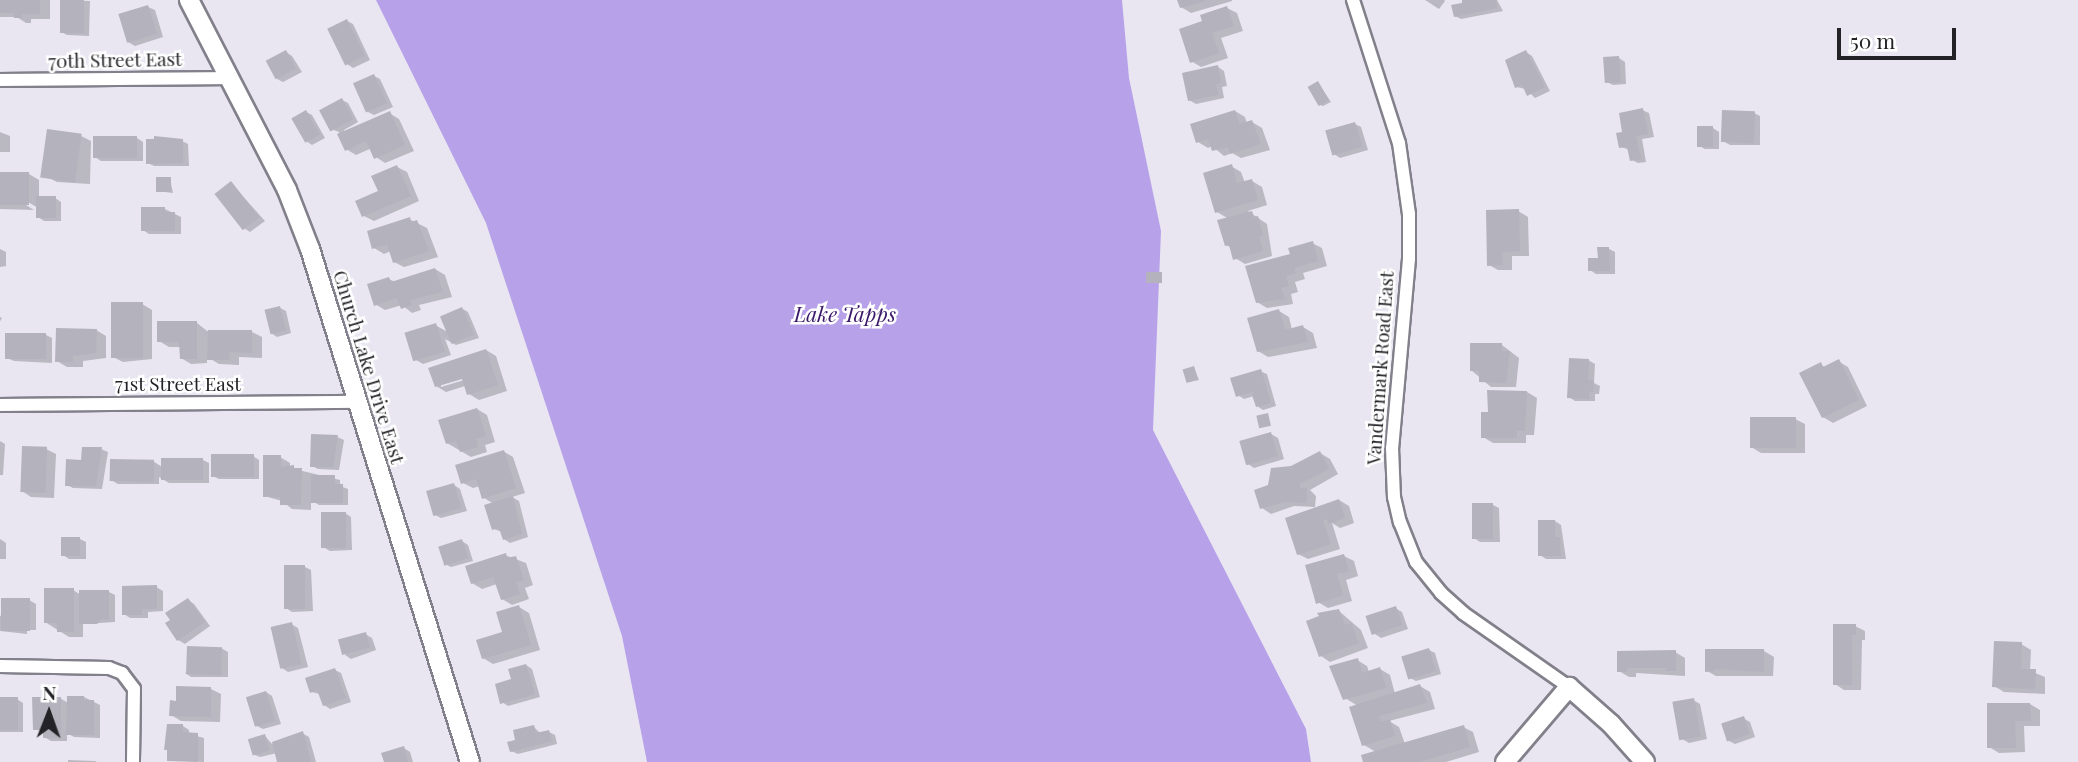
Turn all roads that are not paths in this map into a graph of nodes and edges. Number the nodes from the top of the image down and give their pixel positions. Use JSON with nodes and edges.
{"nodes":[{"id":1,"x":189,"y":0,"type":"edge"},
{"id":2,"x":1353,"y":0,"type":"edge"},
{"id":3,"x":231,"y":78,"type":"junction"},
{"id":4,"x":0,"y":80,"type":"edge"},
{"id":5,"x":357,"y":402,"type":"junction"},
{"id":6,"x":0,"y":405,"type":"edge"},
{"id":7,"x":0,"y":666,"type":"edge"},
{"id":8,"x":1569,"y":687,"type":"junction"},
{"id":9,"x":133,"y":762,"type":"edge"},
{"id":10,"x":470,"y":762,"type":"edge"},
{"id":11,"x":1505,"y":762,"type":"edge"},
{"id":12,"x":1646,"y":762,"type":"edge"}],
"edges":[{"from":1,"to":3,"type":"street","name":"Church Lake Drive East"},
{"from":2,"to":8,"type":"street","name":"Vandermark Road East"},
{"from":3,"to":4,"type":"street","name":"70th Street East"},
{"from":3,"to":5,"type":"street","name":"Church Lake Drive East"},
{"from":5,"to":6,"type":"street","name":"71st Street East"},
{"from":5,"to":10,"type":"street","name":"Church Lake Drive East"},
{"from":7,"to":9,"type":"street"},
{"from":8,"to":11,"type":"street"},
{"from":8,"to":12,"type":"street","name":"Vandermark Road East"}]}
